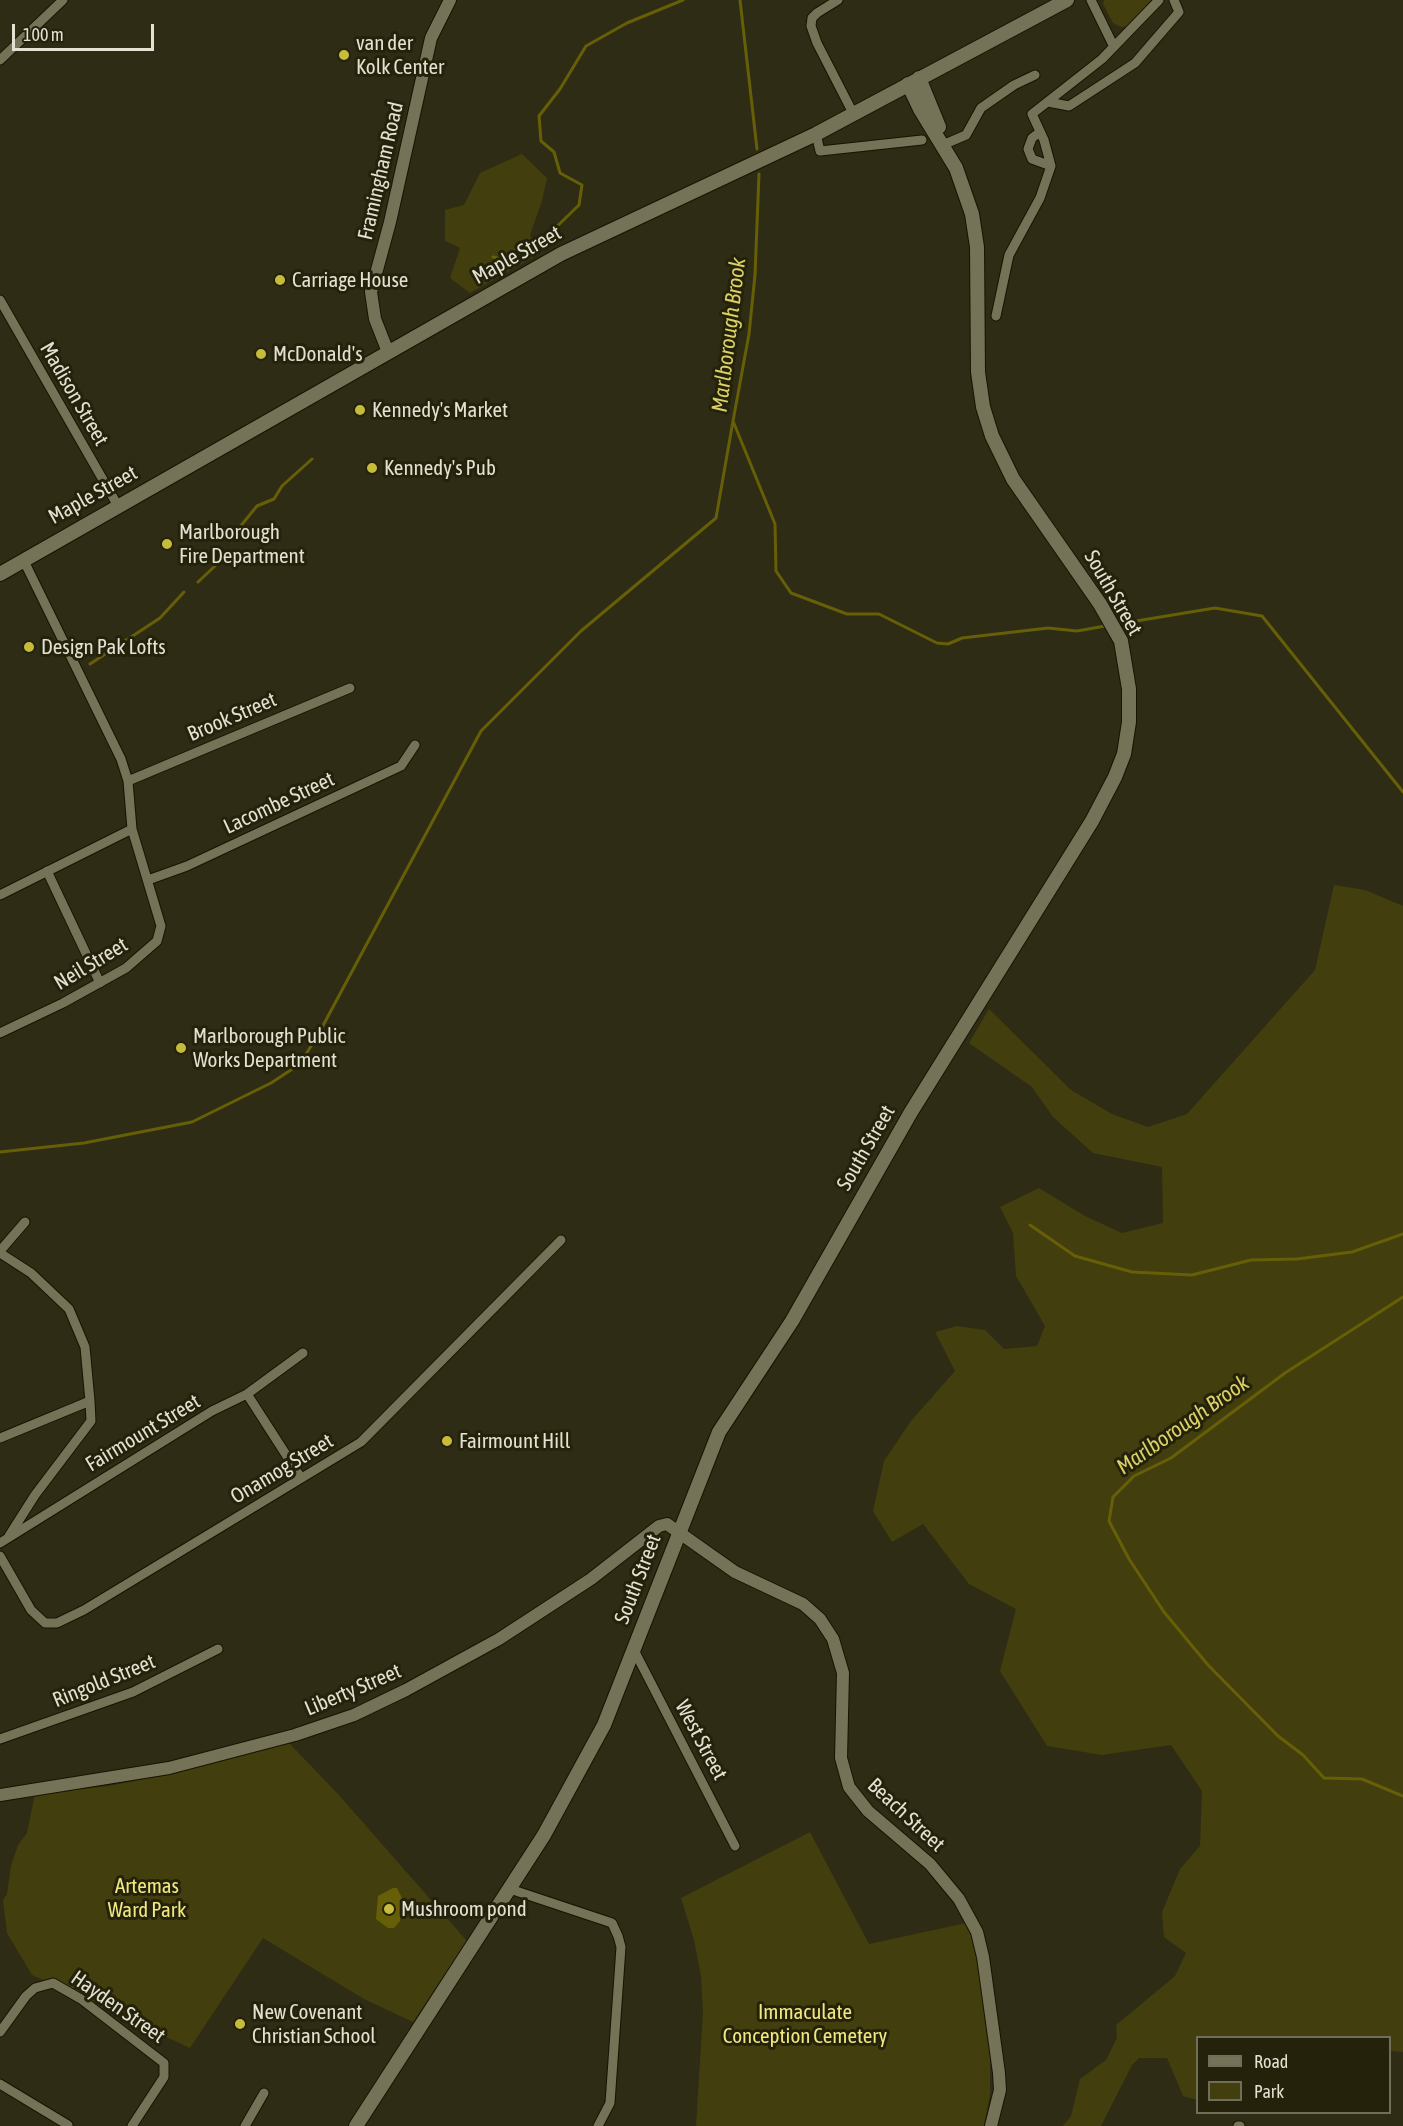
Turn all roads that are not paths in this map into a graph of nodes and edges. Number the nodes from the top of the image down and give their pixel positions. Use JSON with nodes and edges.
{"nodes":[{"id":1,"x":63,"y":0,"type":"edge"},
{"id":2,"x":450,"y":0,"type":"edge"},
{"id":3,"x":838,"y":0,"type":"edge"},
{"id":4,"x":1067,"y":0,"type":"edge"},
{"id":5,"x":1091,"y":0,"type":"edge"},
{"id":6,"x":1159,"y":0,"type":"edge"},
{"id":7,"x":1174,"y":0,"type":"edge"},
{"id":8,"x":1114,"y":47,"type":"junction"},
{"id":9,"x":0,"y":60,"type":"edge"},
{"id":10,"x":945,"y":64,"type":"junction"},
{"id":11,"x":1035,"y":75,"type":"dead end"},
{"id":12,"x":914,"y":81,"type":"junction"},
{"id":13,"x":886,"y":99,"type":"junction"},
{"id":14,"x":1048,"y":102,"type":"junction"},
{"id":15,"x":924,"y":104,"type":"junction"},
{"id":16,"x":854,"y":115,"type":"junction"},
{"id":17,"x":1040,"y":132,"type":"junction"},
{"id":18,"x":816,"y":134,"type":"junction"},
{"id":19,"x":922,"y":140,"type":"dead end"},
{"id":20,"x":945,"y":144,"type":"junction"},
{"id":21,"x":952,"y":163,"type":"junction"},
{"id":22,"x":1051,"y":166,"type":"junction"},
{"id":23,"x":0,"y":300,"type":"edge"},
{"id":24,"x":996,"y":316,"type":"dead end"},
{"id":25,"x":388,"y":352,"type":"junction"},
{"id":26,"x":118,"y":506,"type":"junction"},
{"id":27,"x":23,"y":559,"type":"junction"},
{"id":28,"x":0,"y":574,"type":"edge"},
{"id":29,"x":350,"y":688,"type":"dead end"},
{"id":30,"x":415,"y":745,"type":"dead end"},
{"id":31,"x":128,"y":781,"type":"junction"},
{"id":32,"x":132,"y":829,"type":"junction"},
{"id":33,"x":47,"y":871,"type":"junction"},
{"id":34,"x":148,"y":880,"type":"junction"},
{"id":35,"x":0,"y":895,"type":"edge"},
{"id":36,"x":100,"y":983,"type":"junction"},
{"id":37,"x":0,"y":1033,"type":"edge"},
{"id":38,"x":25,"y":1222,"type":"dead end"},
{"id":39,"x":561,"y":1240,"type":"dead end"},
{"id":40,"x":0,"y":1252,"type":"edge"},
{"id":41,"x":303,"y":1353,"type":"dead end"},
{"id":42,"x":247,"y":1394,"type":"junction"},
{"id":43,"x":90,"y":1401,"type":"junction"},
{"id":44,"x":0,"y":1438,"type":"edge"},
{"id":45,"x":302,"y":1478,"type":"junction"},
{"id":46,"x":678,"y":1533,"type":"junction"},
{"id":47,"x":4,"y":1540,"type":"edge"},
{"id":48,"x":0,"y":1556,"type":"edge"},
{"id":49,"x":218,"y":1649,"type":"dead end"},
{"id":50,"x":634,"y":1650,"type":"junction"},
{"id":51,"x":0,"y":1739,"type":"edge"},
{"id":52,"x":0,"y":1794,"type":"edge"},
{"id":53,"x":735,"y":1846,"type":"dead end"},
{"id":54,"x":510,"y":1889,"type":"junction"},
{"id":55,"x":0,"y":2032,"type":"edge"},
{"id":56,"x":0,"y":2084,"type":"edge"},
{"id":57,"x":264,"y":2093,"type":"dead end"},
{"id":58,"x":68,"y":2125,"type":"edge"},
{"id":59,"x":600,"y":2125,"type":"edge"},
{"id":60,"x":132,"y":2126,"type":"edge"},
{"id":61,"x":245,"y":2126,"type":"edge"},
{"id":62,"x":356,"y":2126,"type":"edge"},
{"id":63,"x":991,"y":2126,"type":"edge"}],
"edges":[{"from":1,"to":9,"type":"street"},
{"from":2,"to":25,"type":"street","name":"Framingham Road"},
{"from":3,"to":16,"type":"street"},
{"from":4,"to":10,"type":"main road","name":"Maple Street"},
{"from":5,"to":8,"type":"street"},
{"from":6,"to":8,"type":"street"},
{"from":7,"to":14,"type":"street"},
{"from":8,"to":14,"type":"street"},
{"from":10,"to":12,"type":"main road","name":"Maple Street"},
{"from":10,"to":15,"type":"main road"},
{"from":11,"to":20,"type":"street"},
{"from":12,"to":13,"type":"main road","name":"Maple Street"},
{"from":12,"to":15,"type":"main road","name":"South Street"},
{"from":13,"to":15,"type":"main road"},
{"from":13,"to":16,"type":"main road","name":"Maple Street"},
{"from":14,"to":17,"type":"street"},
{"from":15,"to":20,"type":"main road","name":"South Street"},
{"from":15,"to":21,"type":"main road","name":"South Street"},
{"from":16,"to":18,"type":"main road","name":"Maple Street"},
{"from":17,"to":22,"type":"street"},
{"from":17,"to":22,"type":"street"},
{"from":18,"to":19,"type":"street"},
{"from":18,"to":25,"type":"main road","name":"Maple Street"},
{"from":20,"to":21,"type":"main road","name":"South Street"},
{"from":21,"to":46,"type":"main road","name":"South Street"},
{"from":22,"to":24,"type":"street"},
{"from":23,"to":26,"type":"street","name":"Madison Street"},
{"from":25,"to":26,"type":"main road","name":"Maple Street"},
{"from":26,"to":27,"type":"main road","name":"Maple Street"},
{"from":27,"to":28,"type":"main road","name":"Maple Street"},
{"from":27,"to":31,"type":"street","name":"Neil Street"},
{"from":29,"to":31,"type":"street","name":"Brook Street"},
{"from":30,"to":34,"type":"street","name":"Lacombe Street"},
{"from":31,"to":32,"type":"street","name":"Neil Street"},
{"from":32,"to":33,"type":"street"},
{"from":32,"to":34,"type":"street","name":"Neil Street"},
{"from":33,"to":35,"type":"street"},
{"from":33,"to":36,"type":"street"},
{"from":34,"to":36,"type":"street","name":"Neil Street"},
{"from":36,"to":37,"type":"street","name":"Neil Street"},
{"from":38,"to":40,"type":"street"},
{"from":39,"to":45,"type":"street","name":"Onamog Street"},
{"from":40,"to":43,"type":"street"},
{"from":41,"to":42,"type":"street","name":"Fairmount Street"},
{"from":42,"to":45,"type":"street"},
{"from":42,"to":47,"type":"street","name":"Fairmount Street"},
{"from":43,"to":44,"type":"street"},
{"from":43,"to":47,"type":"street"},
{"from":45,"to":48,"type":"street","name":"Onamog Street"},
{"from":46,"to":50,"type":"main road","name":"South Street"},
{"from":46,"to":52,"type":"street","name":"Liberty Street"},
{"from":46,"to":63,"type":"street","name":"Beach Street"},
{"from":49,"to":51,"type":"street","name":"Ringold Street"},
{"from":50,"to":53,"type":"street","name":"West Street"},
{"from":50,"to":54,"type":"main road","name":"South Street"},
{"from":54,"to":59,"type":"street"},
{"from":54,"to":62,"type":"main road","name":"South Street"},
{"from":55,"to":60,"type":"street","name":"Hayden Street"},
{"from":56,"to":58,"type":"street"},
{"from":57,"to":61,"type":"street"}]}
